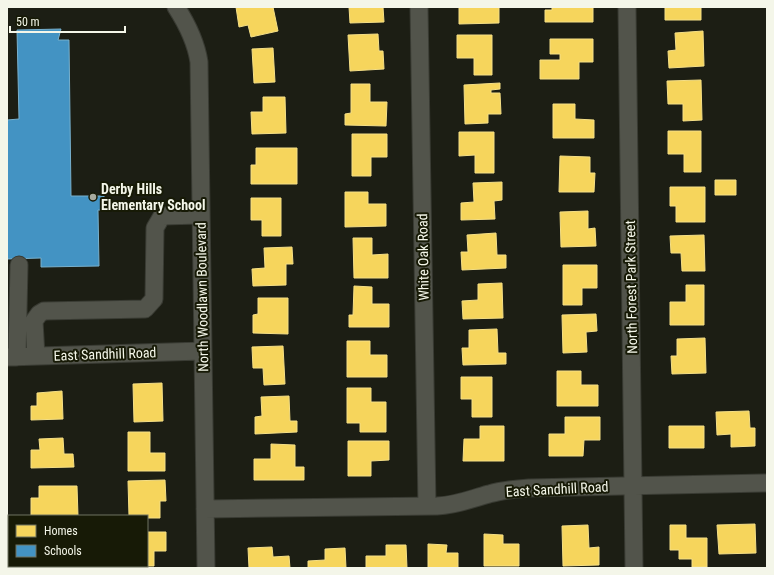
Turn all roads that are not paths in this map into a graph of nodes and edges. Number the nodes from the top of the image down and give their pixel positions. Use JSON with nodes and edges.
{"nodes":[{"id":1,"x":176,"y":7,"type":"edge"},
{"id":2,"x":419,"y":7,"type":"edge"},
{"id":3,"x":627,"y":7,"type":"edge"},
{"id":4,"x":200,"y":214,"type":"junction"},
{"id":5,"x":19,"y":265,"type":"dead end"},
{"id":6,"x":202,"y":351,"type":"junction"},
{"id":7,"x":36,"y":356,"type":"junction"},
{"id":8,"x":12,"y":357,"type":"edge"},
{"id":9,"x":767,"y":483,"type":"edge"},
{"id":10,"x":633,"y":486,"type":"junction"},
{"id":11,"x":427,"y":506,"type":"junction"},
{"id":12,"x":205,"y":509,"type":"junction"},
{"id":13,"x":206,"y":568,"type":"edge"},
{"id":14,"x":634,"y":568,"type":"edge"}],
"edges":[{"from":1,"to":4,"type":"street","name":"North Woodlawn Boulevard"},
{"from":2,"to":11,"type":"street","name":"White Oak Road"},
{"from":3,"to":10,"type":"street","name":"North Forest Park Street"},
{"from":4,"to":6,"type":"street","name":"North Woodlawn Boulevard"},
{"from":4,"to":7,"type":"street"},
{"from":5,"to":8,"type":"street"},
{"from":6,"to":7,"type":"street","name":"East Sandhill Road"},
{"from":6,"to":12,"type":"street","name":"North Woodlawn Boulevard"},
{"from":7,"to":8,"type":"street","name":"East Sandhill Road"},
{"from":9,"to":10,"type":"street","name":"East Sandhill Road"},
{"from":10,"to":11,"type":"street","name":"East Sandhill Road"},
{"from":10,"to":14,"type":"street","name":"North Forest Park Street"},
{"from":11,"to":12,"type":"street","name":"East Sandhill Road"},
{"from":12,"to":13,"type":"street","name":"North Woodlawn Boulevard"}]}
